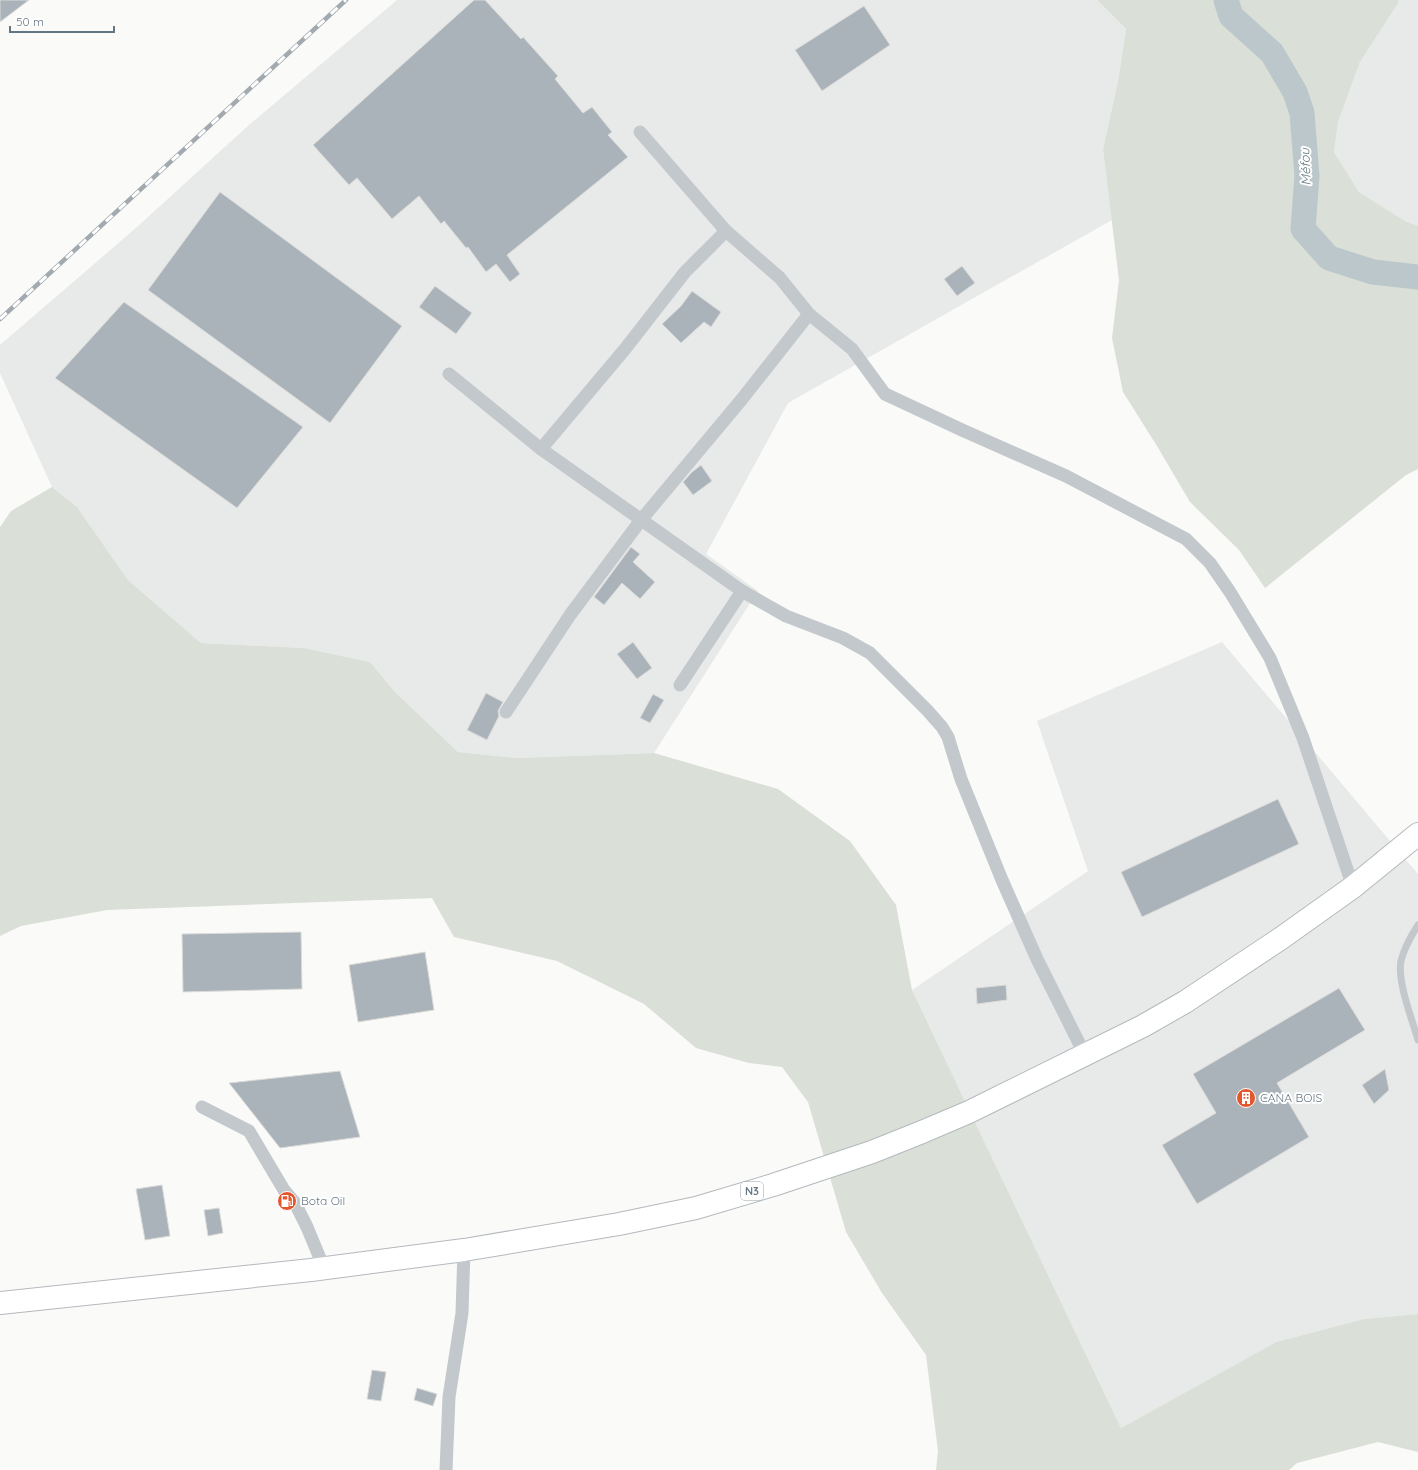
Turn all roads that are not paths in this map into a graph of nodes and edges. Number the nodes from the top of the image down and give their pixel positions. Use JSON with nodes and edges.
{"nodes":[{"id":1,"x":640,"y":132,"type":"dead end"},
{"id":2,"x":726,"y":231,"type":"junction"},
{"id":3,"x":809,"y":314,"type":"junction"},
{"id":4,"x":450,"y":374,"type":"dead end"},
{"id":5,"x":541,"y":449,"type":"junction"},
{"id":6,"x":641,"y":520,"type":"junction"},
{"id":7,"x":742,"y":591,"type":"junction"},
{"id":8,"x":680,"y":685,"type":"dead end"},
{"id":9,"x":506,"y":712,"type":"dead end"},
{"id":10,"x":1418,"y":834,"type":"edge"},
{"id":11,"x":1353,"y":886,"type":"junction"},
{"id":12,"x":1418,"y":925,"type":"edge"},
{"id":13,"x":1418,"y":1040,"type":"edge"},
{"id":14,"x":1085,"y":1055,"type":"junction"},
{"id":15,"x":202,"y":1108,"type":"dead end"},
{"id":16,"x":464,"y":1250,"type":"junction"},
{"id":17,"x":324,"y":1268,"type":"junction"},
{"id":18,"x":0,"y":1303,"type":"edge"},
{"id":19,"x":446,"y":1470,"type":"edge"}],
"edges":[{"from":1,"to":2,"type":"street"},
{"from":2,"to":3,"type":"street"},
{"from":2,"to":5,"type":"street"},
{"from":3,"to":6,"type":"street"},
{"from":3,"to":11,"type":"street"},
{"from":4,"to":5,"type":"street"},
{"from":5,"to":6,"type":"street"},
{"from":6,"to":7,"type":"street"},
{"from":6,"to":9,"type":"street"},
{"from":7,"to":8,"type":"street"},
{"from":7,"to":14,"type":"street"},
{"from":10,"to":11,"type":"highway","number":"N3"},
{"from":11,"to":14,"type":"highway","number":"N3"},
{"from":12,"to":13,"type":"lane"},
{"from":14,"to":16,"type":"highway","number":"N3"},
{"from":15,"to":17,"type":"street"},
{"from":16,"to":17,"type":"highway","number":"N3"},
{"from":16,"to":19,"type":"street"},
{"from":17,"to":18,"type":"highway","number":"N3"}]}
